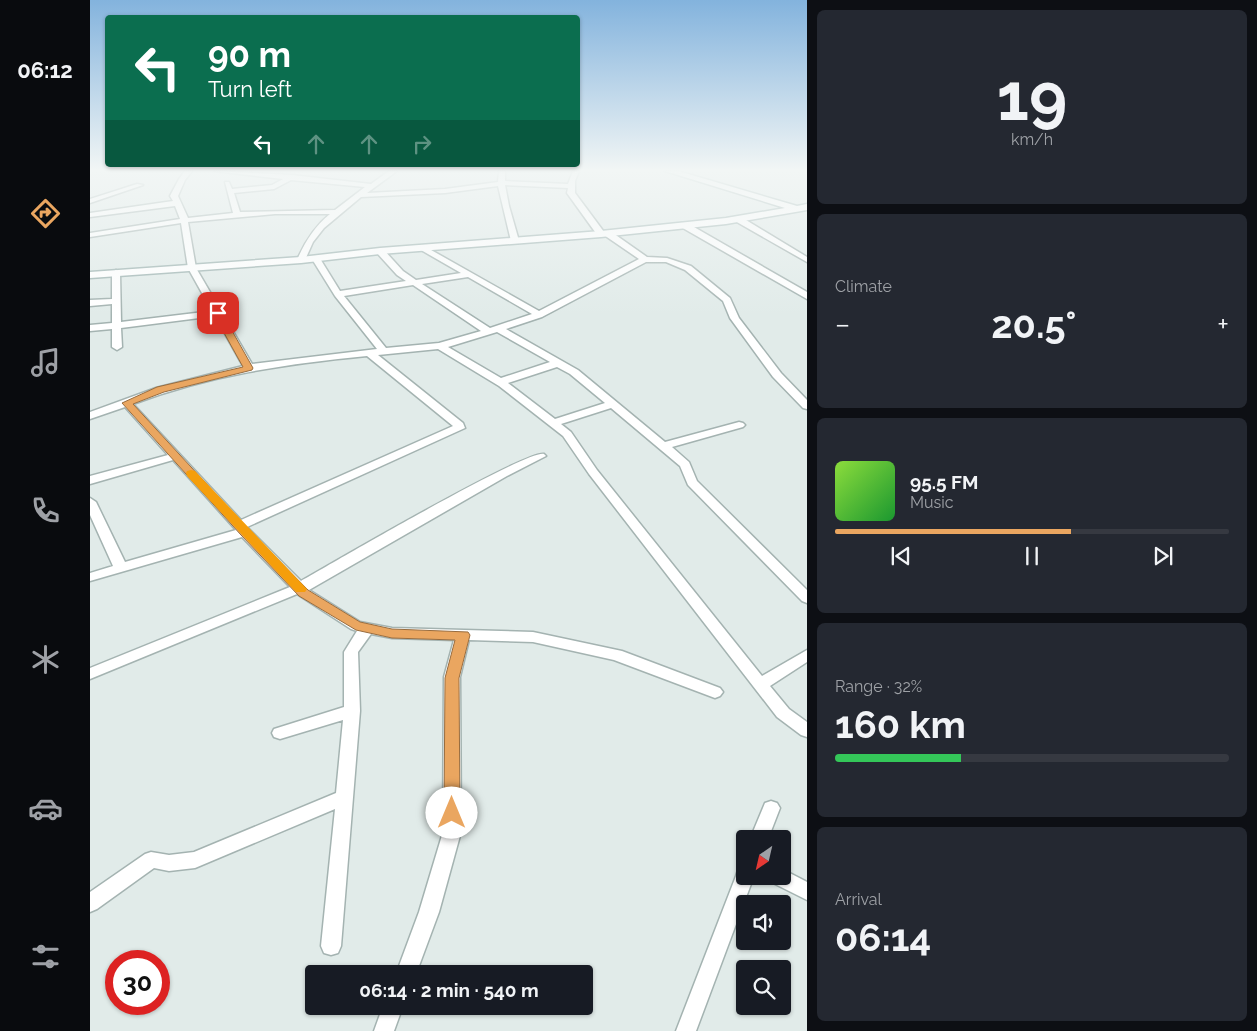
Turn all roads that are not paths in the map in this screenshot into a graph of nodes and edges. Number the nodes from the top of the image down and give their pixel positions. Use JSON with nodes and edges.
{"nodes":[{"id":1,"x":192,"y":219,"type":"edge"},
{"id":2,"x":329,"y":219,"type":"edge"},
{"id":3,"x":510,"y":219,"type":"edge"},
{"id":4,"x":592,"y":219,"type":"edge"},
{"id":5,"x":737,"y":219,"type":"edge"},
{"id":6,"x":738,"y":219,"type":"edge"},
{"id":7,"x":184,"y":220,"type":"junction"},
{"id":8,"x":684,"y":225,"type":"junction"},
{"id":9,"x":604,"y":234,"type":"junction"},
{"id":10,"x":90,"y":235,"type":"edge"},
{"id":11,"x":516,"y":241,"type":"junction"},
{"id":12,"x":424,"y":248,"type":"junction"},
{"id":13,"x":380,"y":251,"type":"junction"},
{"id":14,"x":316,"y":259,"type":"junction"},
{"id":15,"x":645,"y":259,"type":"junction"},
{"id":16,"x":301,"y":260,"type":"junction"},
{"id":17,"x":807,"y":260,"type":"edge"},
{"id":18,"x":192,"y":268,"type":"junction"},
{"id":19,"x":116,"y":273,"type":"junction"},
{"id":20,"x":469,"y":274,"type":"junction"},
{"id":21,"x":90,"y":275,"type":"edge"},
{"id":22,"x":416,"y":283,"type":"junction"},
{"id":23,"x":338,"y":294,"type":"junction"},
{"id":24,"x":807,"y":296,"type":"edge"},
{"id":25,"x":116,"y":301,"type":"junction"},
{"id":26,"x":90,"y":303,"type":"edge"},
{"id":27,"x":218,"y":313,"type":"junction"},
{"id":28,"x":539,"y":315,"type":"junction"},
{"id":29,"x":117,"y":325,"type":"junction"},
{"id":30,"x":90,"y":328,"type":"edge"},
{"id":31,"x":493,"y":331,"type":"junction"},
{"id":32,"x":440,"y":346,"type":"junction"},
{"id":33,"x":117,"y":347,"type":"dead end"},
{"id":34,"x":383,"y":351,"type":"junction"},
{"id":35,"x":370,"y":353,"type":"junction"},
{"id":36,"x":558,"y":363,"type":"junction"},
{"id":37,"x":249,"y":368,"type":"junction"},
{"id":38,"x":500,"y":382,"type":"junction"},
{"id":39,"x":127,"y":403,"type":"junction"},
{"id":40,"x":612,"y":404,"type":"junction"},
{"id":41,"x":807,"y":406,"type":"edge"},
{"id":42,"x":92,"y":414,"type":"edge"},
{"id":43,"x":553,"y":423,"type":"junction"},
{"id":44,"x":739,"y":425,"type":"dead end"},
{"id":45,"x":663,"y":446,"type":"junction"},
{"id":46,"x":176,"y":456,"type":"junction"},
{"id":47,"x":540,"y":456,"type":"dead end"},
{"id":48,"x":90,"y":480,"type":"edge"},
{"id":49,"x":90,"y":502,"type":"edge"},
{"id":50,"x":242,"y":529,"type":"junction"},
{"id":51,"x":120,"y":568,"type":"junction"},
{"id":52,"x":90,"y":577,"type":"edge"},
{"id":53,"x":299,"y":588,"type":"junction"},
{"id":54,"x":807,"y":598,"type":"edge"},
{"id":55,"x":366,"y":628,"type":"junction"},
{"id":56,"x":463,"y":635,"type":"junction"},
{"id":57,"x":807,"y":655,"type":"edge"},
{"id":58,"x":90,"y":674,"type":"edge"},
{"id":59,"x":760,"y":685,"type":"junction"},
{"id":60,"x":715,"y":692,"type":"dead end"},
{"id":61,"x":352,"y":711,"type":"junction"},
{"id":62,"x":807,"y":731,"type":"edge"},
{"id":63,"x":280,"y":733,"type":"dead end"},
{"id":64,"x":344,"y":796,"type":"junction"},
{"id":65,"x":771,"y":808,"type":"dead end"},
{"id":66,"x":762,"y":830,"type":"edge"},
{"id":67,"x":791,"y":883,"type":"edge"},
{"id":68,"x":742,"y":885,"type":"edge"},
{"id":69,"x":807,"y":892,"type":"edge"},
{"id":70,"x":90,"y":903,"type":"edge"},
{"id":71,"x":330,"y":946,"type":"dead end"},
{"id":72,"x":409,"y":965,"type":"edge"},
{"id":73,"x":390,"y":1015,"type":"edge"},
{"id":74,"x":384,"y":1031,"type":"edge"},
{"id":75,"x":686,"y":1031,"type":"edge"}],
"edges":[{"from":1,"to":7,"type":"street"},
{"from":2,"to":16,"type":"street"},
{"from":3,"to":11,"type":"street"},
{"from":4,"to":9,"type":"street"},
{"from":5,"to":8,"type":"street"},
{"from":6,"to":17,"type":"street"},
{"from":7,"to":10,"type":"street"},
{"from":7,"to":18,"type":"street"},
{"from":8,"to":9,"type":"street"},
{"from":8,"to":24,"type":"street"},
{"from":9,"to":11,"type":"street"},
{"from":9,"to":15,"type":"street"},
{"from":11,"to":12,"type":"street"},
{"from":12,"to":13,"type":"street"},
{"from":12,"to":20,"type":"street"},
{"from":13,"to":14,"type":"street"},
{"from":13,"to":22,"type":"street"},
{"from":14,"to":16,"type":"street"},
{"from":14,"to":23,"type":"street"},
{"from":15,"to":28,"type":"street"},
{"from":15,"to":41,"type":"street"},
{"from":16,"to":18,"type":"street"},
{"from":18,"to":19,"type":"street"},
{"from":18,"to":27,"type":"street"},
{"from":19,"to":21,"type":"street"},
{"from":19,"to":25,"type":"street"},
{"from":20,"to":22,"type":"street"},
{"from":20,"to":28,"type":"street"},
{"from":22,"to":23,"type":"street"},
{"from":22,"to":31,"type":"street"},
{"from":23,"to":34,"type":"street"},
{"from":25,"to":26,"type":"street"},
{"from":25,"to":29,"type":"street"},
{"from":27,"to":29,"type":"street"},
{"from":27,"to":37,"type":"street"},
{"from":28,"to":31,"type":"street"},
{"from":29,"to":30,"type":"street"},
{"from":29,"to":33,"type":"street"},
{"from":31,"to":32,"type":"street"},
{"from":31,"to":36,"type":"street"},
{"from":32,"to":34,"type":"street"},
{"from":32,"to":38,"type":"street"},
{"from":34,"to":35,"type":"street"},
{"from":35,"to":37,"type":"street"},
{"from":35,"to":50,"type":"street"},
{"from":36,"to":38,"type":"street"},
{"from":36,"to":40,"type":"street"},
{"from":37,"to":39,"type":"street"},
{"from":38,"to":43,"type":"street"},
{"from":39,"to":42,"type":"street"},
{"from":39,"to":46,"type":"street"},
{"from":40,"to":43,"type":"street"},
{"from":40,"to":45,"type":"street"},
{"from":43,"to":59,"type":"street"},
{"from":44,"to":45,"type":"street"},
{"from":45,"to":54,"type":"street"},
{"from":46,"to":48,"type":"street"},
{"from":46,"to":50,"type":"street"},
{"from":47,"to":53,"type":"street"},
{"from":49,"to":51,"type":"street"},
{"from":50,"to":51,"type":"street"},
{"from":50,"to":53,"type":"street"},
{"from":51,"to":52,"type":"street"},
{"from":53,"to":55,"type":"street"},
{"from":53,"to":58,"type":"street"},
{"from":55,"to":56,"type":"street"},
{"from":55,"to":61,"type":"street"},
{"from":56,"to":60,"type":"street"},
{"from":56,"to":72,"type":"street"},
{"from":57,"to":59,"type":"street"},
{"from":59,"to":62,"type":"street"},
{"from":61,"to":63,"type":"street"},
{"from":61,"to":64,"type":"street"},
{"from":64,"to":70,"type":"street"},
{"from":64,"to":71,"type":"street"},
{"from":65,"to":66,"type":"street"},
{"from":67,"to":69,"type":"street"},
{"from":68,"to":75,"type":"street"},
{"from":73,"to":74,"type":"street"}]}
